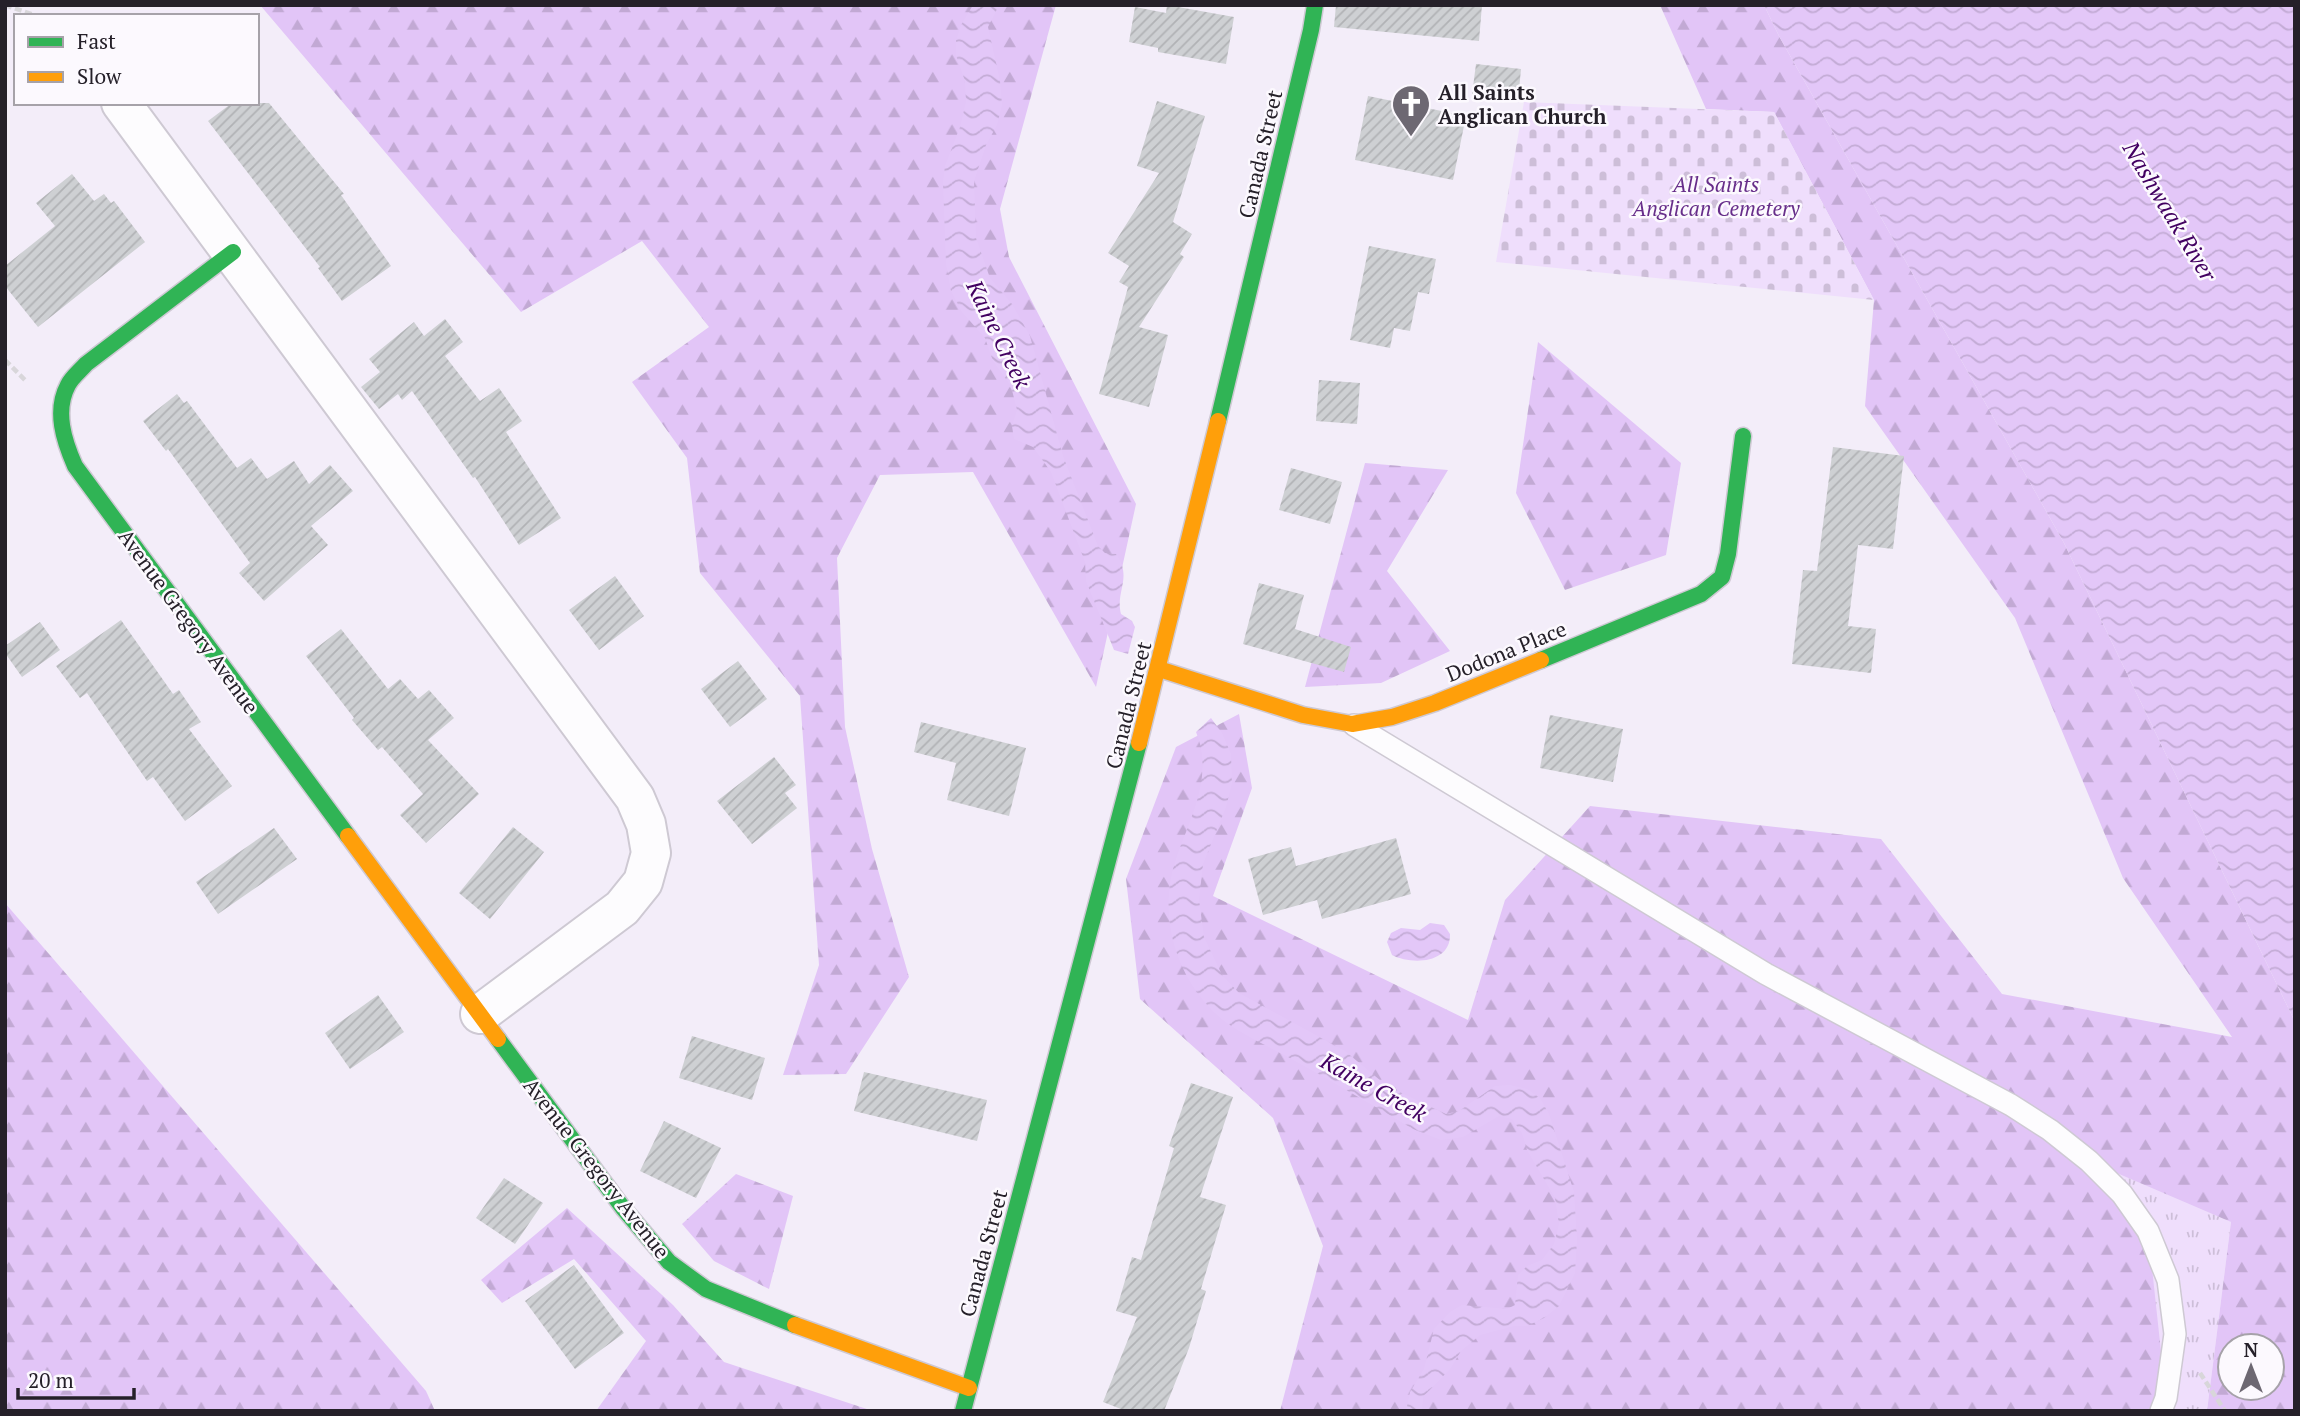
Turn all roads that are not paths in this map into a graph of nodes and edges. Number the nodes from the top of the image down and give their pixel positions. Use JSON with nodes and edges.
{"nodes":[{"id":1,"x":1315,"y":5,"type":"edge"},
{"id":2,"x":123,"y":105,"type":"edge"},
{"id":3,"x":233,"y":252,"type":"junction"},
{"id":4,"x":1743,"y":436,"type":"dead end"},
{"id":5,"x":1159,"y":669,"type":"junction"},
{"id":6,"x":1352,"y":724,"type":"junction"},
{"id":7,"x":480,"y":1014,"type":"junction"},
{"id":8,"x":970,"y":1388,"type":"junction"},
{"id":9,"x":963,"y":1411,"type":"edge"},
{"id":10,"x":2161,"y":1411,"type":"edge"}],
"edges":[{"from":1,"to":5,"type":"street","name":"Canada Street"},
{"from":2,"to":3,"type":"street"},
{"from":3,"to":7,"type":"street"},
{"from":3,"to":7,"type":"street","name":"Avenue Gregory Avenue"},
{"from":4,"to":6,"type":"street","name":"Dodona Place"},
{"from":5,"to":6,"type":"street","name":"Dodona Place"},
{"from":5,"to":8,"type":"street","name":"Canada Street"},
{"from":6,"to":10,"type":"lane"},
{"from":7,"to":8,"type":"street","name":"Avenue Gregory Avenue"},
{"from":8,"to":9,"type":"street","name":"Canada Street"}]}
